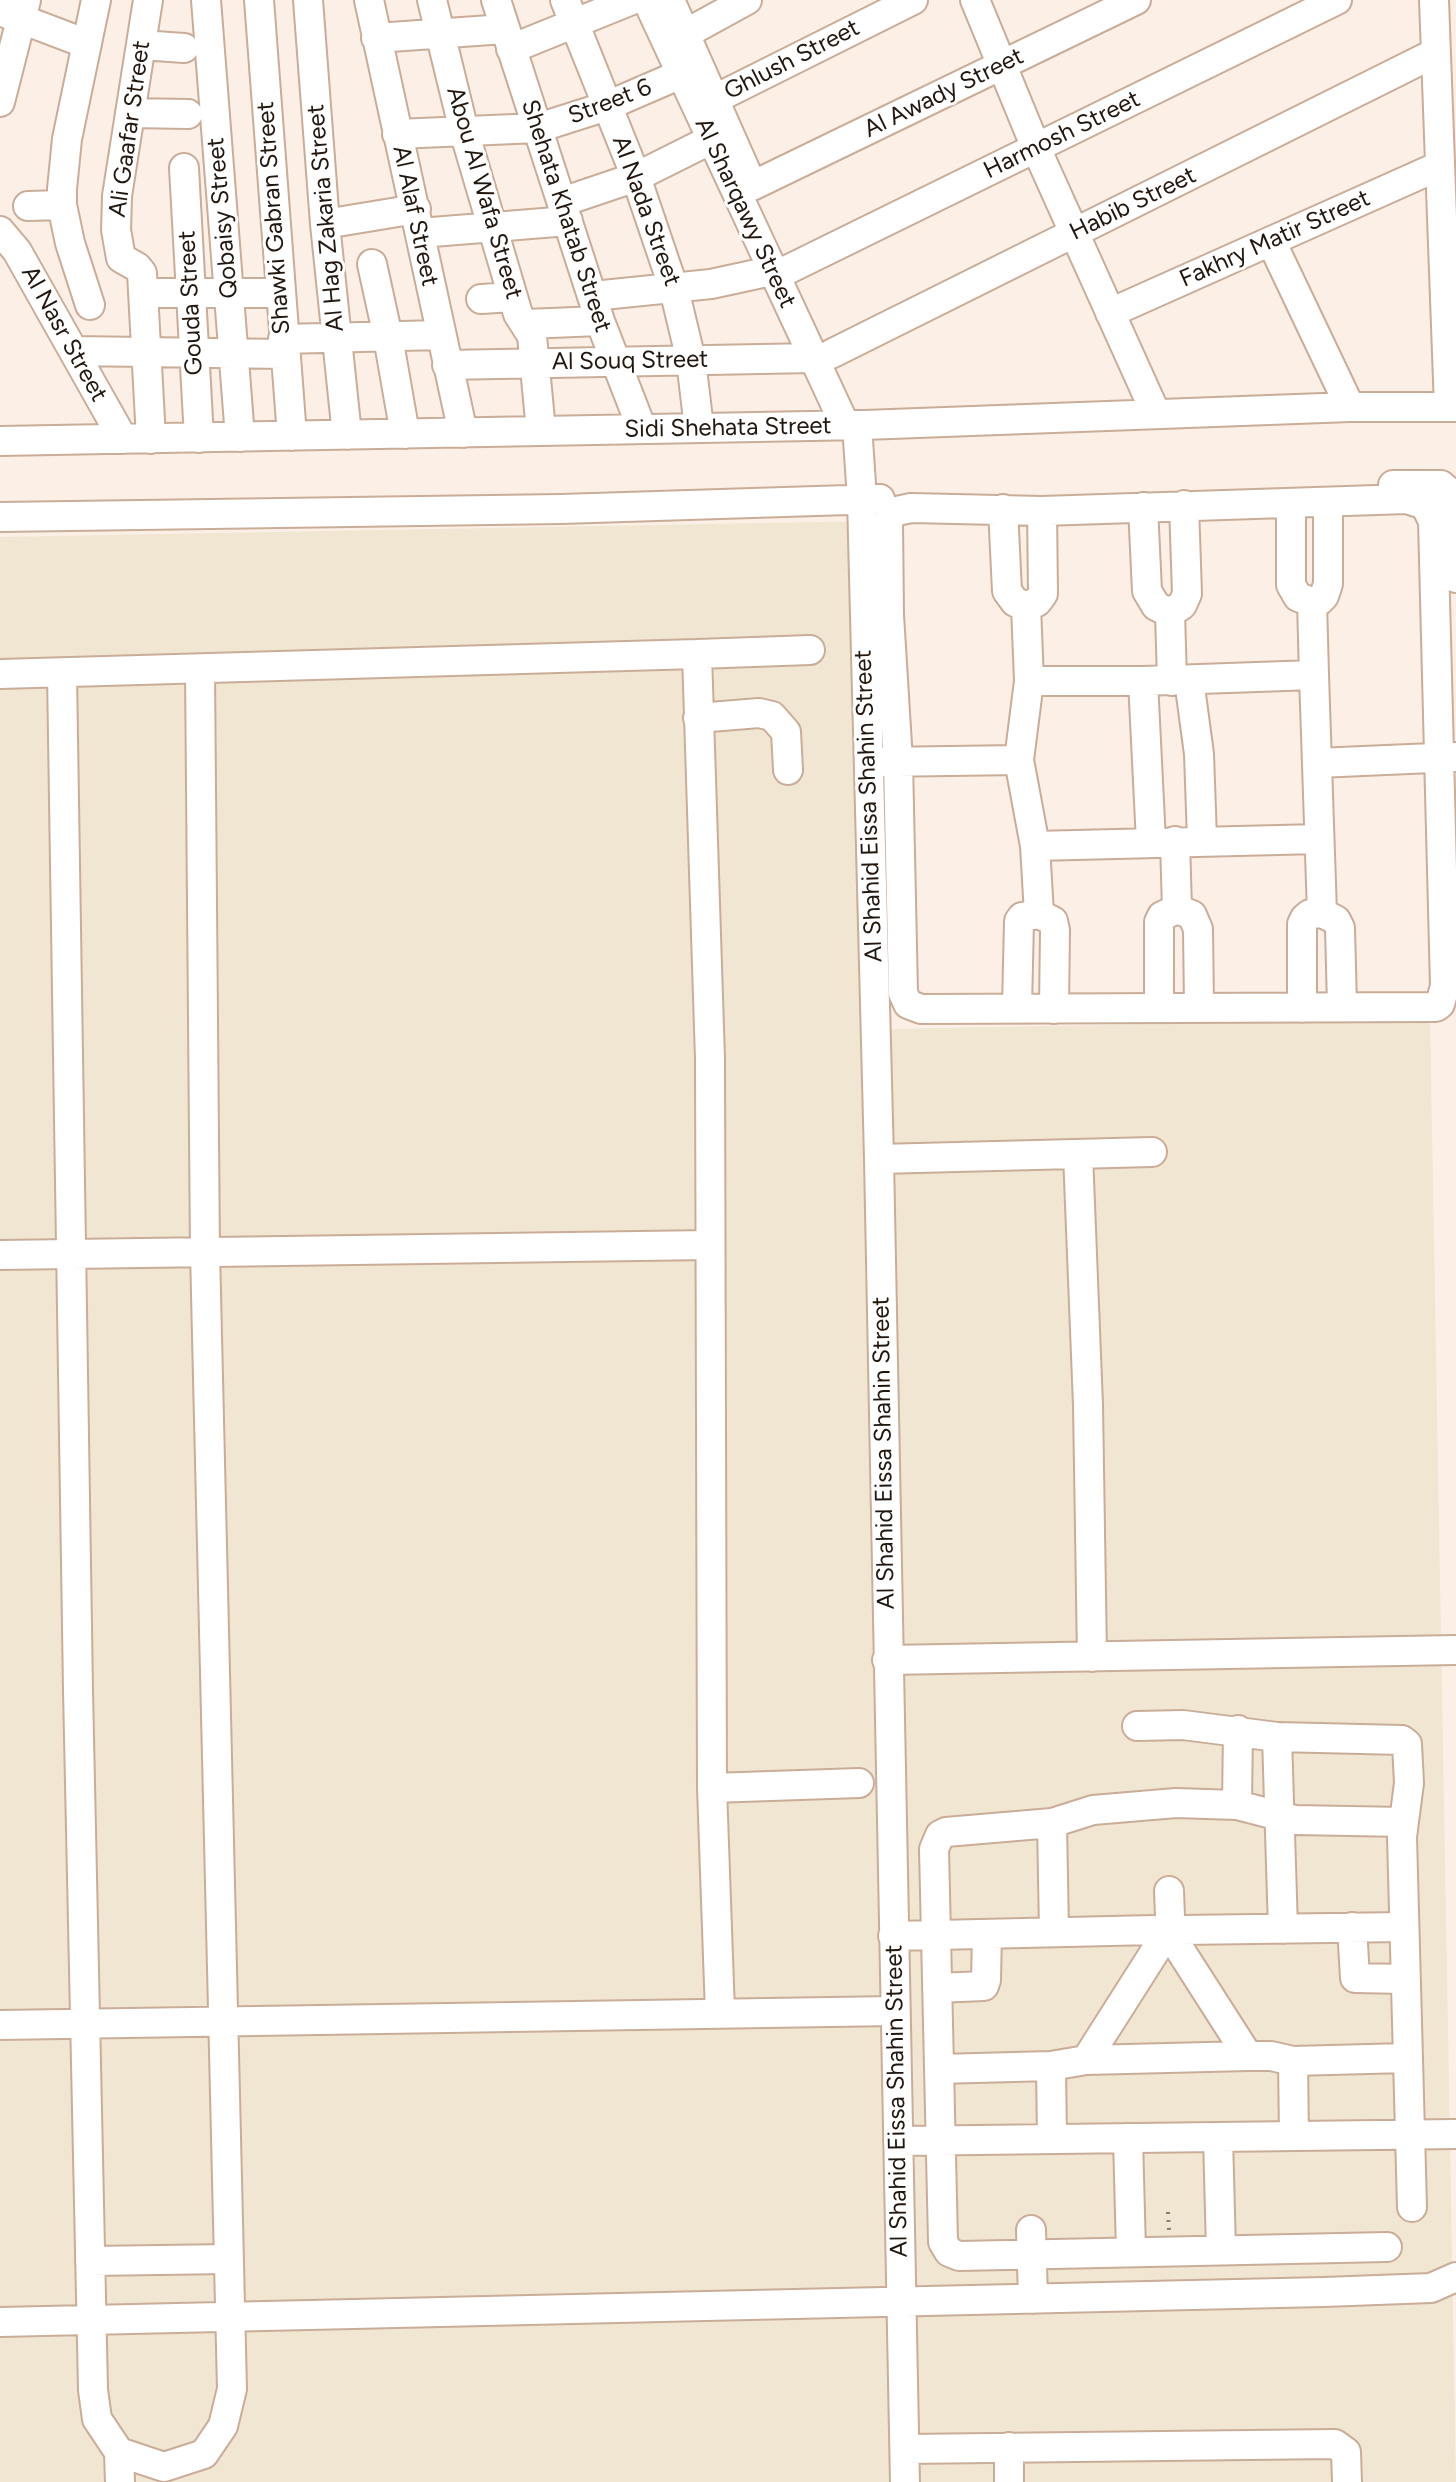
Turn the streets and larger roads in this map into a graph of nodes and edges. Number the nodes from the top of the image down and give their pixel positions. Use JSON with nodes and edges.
{"nodes":[{"id":1,"x":96,"y":0,"type":"edge"},
{"id":2,"x":148,"y":0,"type":"edge"},
{"id":3,"x":206,"y":0,"type":"edge"},
{"id":4,"x":259,"y":0,"type":"edge"},
{"id":5,"x":308,"y":0,"type":"edge"},
{"id":6,"x":369,"y":0,"type":"edge"},
{"id":7,"x":432,"y":0,"type":"edge"},
{"id":8,"x":496,"y":0,"type":"edge"},
{"id":9,"x":747,"y":0,"type":"edge"},
{"id":10,"x":913,"y":0,"type":"edge"},
{"id":11,"x":975,"y":0,"type":"edge"},
{"id":12,"x":1136,"y":0,"type":"edge"},
{"id":13,"x":1337,"y":0,"type":"edge"},
{"id":14,"x":1434,"y":0,"type":"edge"},
{"id":15,"x":651,"y":1,"type":"edge"},
{"id":16,"x":16,"y":10,"type":"edge"},
{"id":17,"x":570,"y":12,"type":"edge"},
{"id":18,"x":441,"y":34,"type":"junction"},
{"id":19,"x":685,"y":34,"type":"junction"},
{"id":20,"x":376,"y":38,"type":"junction"},
{"id":21,"x":508,"y":39,"type":"junction"},
{"id":22,"x":87,"y":44,"type":"junction"},
{"id":23,"x":141,"y":45,"type":"junction"},
{"id":24,"x":184,"y":48,"type":"dead end"},
{"id":25,"x":1435,"y":53,"type":"junction"},
{"id":26,"x":1003,"y":64,"type":"junction"},
{"id":27,"x":681,"y":74,"type":"junction"},
{"id":28,"x":2,"y":86,"type":"edge"},
{"id":29,"x":715,"y":99,"type":"junction"},
{"id":30,"x":607,"y":106,"type":"junction"},
{"id":31,"x":130,"y":113,"type":"junction"},
{"id":32,"x":1447,"y":113,"type":"edge"},
{"id":33,"x":188,"y":114,"type":"dead end"},
{"id":34,"x":538,"y":128,"type":"junction"},
{"id":35,"x":464,"y":131,"type":"junction"},
{"id":36,"x":397,"y":134,"type":"junction"},
{"id":37,"x":710,"y":140,"type":"junction"},
{"id":38,"x":1036,"y":148,"type":"junction"},
{"id":39,"x":1439,"y":166,"type":"junction"},
{"id":40,"x":184,"y":168,"type":"dead end"},
{"id":41,"x":636,"y":177,"type":"junction"},
{"id":42,"x":752,"y":186,"type":"junction"},
{"id":43,"x":62,"y":205,"type":"junction"},
{"id":44,"x":28,"y":206,"type":"dead end"},
{"id":45,"x":565,"y":212,"type":"junction"},
{"id":46,"x":418,"y":221,"type":"junction"},
{"id":47,"x":325,"y":224,"type":"junction"},
{"id":48,"x":493,"y":227,"type":"junction"},
{"id":49,"x":0,"y":231,"type":"edge"},
{"id":50,"x":1074,"y":233,"type":"junction"},
{"id":51,"x":1271,"y":241,"type":"junction"},
{"id":52,"x":121,"y":258,"type":"junction"},
{"id":53,"x":372,"y":264,"type":"dead end"},
{"id":54,"x":76,"y":267,"type":"junction"},
{"id":55,"x":779,"y":270,"type":"junction"},
{"id":56,"x":674,"y":289,"type":"junction"},
{"id":57,"x":143,"y":293,"type":"junction"},
{"id":58,"x":191,"y":293,"type":"junction"},
{"id":59,"x":230,"y":293,"type":"junction"},
{"id":60,"x":279,"y":293,"type":"junction"},
{"id":61,"x":513,"y":297,"type":"junction"},
{"id":62,"x":481,"y":299,"type":"dead end"},
{"id":63,"x":90,"y":305,"type":"dead end"},
{"id":64,"x":597,"y":309,"type":"junction"},
{"id":65,"x":1110,"y":313,"type":"junction"},
{"id":66,"x":526,"y":324,"type":"junction"},
{"id":67,"x":440,"y":335,"type":"junction"},
{"id":68,"x":388,"y":337,"type":"junction"},
{"id":69,"x":336,"y":338,"type":"junction"},
{"id":70,"x":283,"y":346,"type":"junction"},
{"id":71,"x":74,"y":351,"type":"junction"},
{"id":72,"x":146,"y":353,"type":"junction"},
{"id":73,"x":194,"y":353,"type":"junction"},
{"id":74,"x":234,"y":353,"type":"junction"},
{"id":75,"x":822,"y":356,"type":"junction"},
{"id":76,"x":691,"y":360,"type":"junction"},
{"id":77,"x":616,"y":361,"type":"junction"},
{"id":78,"x":535,"y":363,"type":"junction"},
{"id":79,"x":447,"y":365,"type":"junction"},
{"id":80,"x":1350,"y":407,"type":"junction"},
{"id":81,"x":1452,"y":407,"type":"edge"},
{"id":82,"x":1156,"y":414,"type":"junction"},
{"id":83,"x":855,"y":425,"type":"junction"},
{"id":84,"x":699,"y":428,"type":"junction"},
{"id":85,"x":642,"y":429,"type":"junction"},
{"id":86,"x":541,"y":431,"type":"junction"},
{"id":87,"x":463,"y":433,"type":"junction"},
{"id":88,"x":405,"y":434,"type":"junction"},
{"id":89,"x":347,"y":435,"type":"junction"},
{"id":90,"x":292,"y":436,"type":"junction"},
{"id":91,"x":240,"y":437,"type":"junction"},
{"id":92,"x":199,"y":438,"type":"junction"},
{"id":93,"x":137,"y":439,"type":"junction"},
{"id":94,"x":0,"y":441,"type":"edge"},
{"id":95,"x":862,"y":499,"type":"junction"},
{"id":96,"x":1079,"y":502,"type":"junction"},
{"id":97,"x":1291,"y":503,"type":"junction"},
{"id":98,"x":1328,"y":504,"type":"junction"},
{"id":99,"x":1184,"y":505,"type":"junction"},
{"id":100,"x":1143,"y":507,"type":"junction"},
{"id":101,"x":1003,"y":509,"type":"junction"},
{"id":102,"x":1042,"y":511,"type":"junction"},
{"id":103,"x":0,"y":517,"type":"edge"},
{"id":104,"x":1456,"y":578,"type":"edge"},
{"id":105,"x":1312,"y":602,"type":"junction"},
{"id":106,"x":1026,"y":606,"type":"junction"},
{"id":107,"x":1170,"y":613,"type":"junction"},
{"id":108,"x":810,"y":650,"type":"dead end"},
{"id":109,"x":697,"y":654,"type":"junction"},
{"id":110,"x":200,"y":670,"type":"junction"},
{"id":111,"x":62,"y":673,"type":"junction"},
{"id":112,"x":0,"y":674,"type":"edge"},
{"id":113,"x":1314,"y":675,"type":"junction"},
{"id":114,"x":1029,"y":681,"type":"junction"},
{"id":115,"x":1143,"y":681,"type":"junction"},
{"id":116,"x":1180,"y":681,"type":"junction"},
{"id":117,"x":698,"y":718,"type":"junction"},
{"id":118,"x":1448,"y":757,"type":"edge"},
{"id":119,"x":1019,"y":760,"type":"junction"},
{"id":120,"x":898,"y":761,"type":"junction"},
{"id":121,"x":868,"y":762,"type":"junction"},
{"id":122,"x":1317,"y":763,"type":"junction"},
{"id":123,"x":788,"y":770,"type":"dead end"},
{"id":124,"x":1319,"y":839,"type":"junction"},
{"id":125,"x":1176,"y":841,"type":"junction"},
{"id":126,"x":1035,"y":846,"type":"junction"},
{"id":127,"x":1177,"y":909,"type":"junction"},
{"id":128,"x":1322,"y":913,"type":"junction"},
{"id":129,"x":1039,"y":914,"type":"junction"},
{"id":130,"x":1342,"y":1006,"type":"junction"},
{"id":131,"x":1017,"y":1007,"type":"junction"},
{"id":132,"x":1159,"y":1007,"type":"junction"},
{"id":133,"x":1199,"y":1007,"type":"junction"},
{"id":134,"x":1302,"y":1008,"type":"junction"},
{"id":135,"x":1054,"y":1009,"type":"junction"},
{"id":136,"x":1152,"y":1152,"type":"dead end"},
{"id":137,"x":1078,"y":1154,"type":"junction"},
{"id":138,"x":879,"y":1159,"type":"junction"},
{"id":139,"x":710,"y":1245,"type":"junction"},
{"id":140,"x":205,"y":1251,"type":"junction"},
{"id":141,"x":70,"y":1254,"type":"junction"},
{"id":142,"x":0,"y":1255,"type":"edge"},
{"id":143,"x":1456,"y":1650,"type":"edge"},
{"id":144,"x":1092,"y":1657,"type":"junction"},
{"id":145,"x":887,"y":1660,"type":"junction"},
{"id":146,"x":1137,"y":1726,"type":"dead end"},
{"id":147,"x":1238,"y":1730,"type":"junction"},
{"id":148,"x":1277,"y":1737,"type":"junction"},
{"id":149,"x":859,"y":1783,"type":"dead end"},
{"id":150,"x":712,"y":1788,"type":"junction"},
{"id":151,"x":1237,"y":1805,"type":"junction"},
{"id":152,"x":1281,"y":1818,"type":"junction"},
{"id":153,"x":1404,"y":1822,"type":"junction"},
{"id":154,"x":1052,"y":1823,"type":"junction"},
{"id":155,"x":1169,"y":1925,"type":"junction"},
{"id":156,"x":1352,"y":1927,"type":"junction"},
{"id":157,"x":1404,"y":1927,"type":"junction"},
{"id":158,"x":1283,"y":1929,"type":"junction"},
{"id":159,"x":1054,"y":1932,"type":"junction"},
{"id":160,"x":987,"y":1934,"type":"junction"},
{"id":161,"x":936,"y":1935,"type":"junction"},
{"id":162,"x":893,"y":1936,"type":"junction"},
{"id":163,"x":1405,"y":1979,"type":"junction"},
{"id":164,"x":937,"y":1988,"type":"junction"},
{"id":165,"x":895,"y":2011,"type":"junction"},
{"id":166,"x":720,"y":2013,"type":"junction"},
{"id":167,"x":225,"y":2021,"type":"junction"},
{"id":168,"x":86,"y":2024,"type":"junction"},
{"id":169,"x":0,"y":2025,"type":"edge"},
{"id":170,"x":1248,"y":2056,"type":"junction"},
{"id":171,"x":1406,"y":2058,"type":"junction"},
{"id":172,"x":1086,"y":2060,"type":"junction"},
{"id":173,"x":1293,"y":2061,"type":"junction"},
{"id":174,"x":1051,"y":2066,"type":"junction"},
{"id":175,"x":939,"y":2069,"type":"junction"},
{"id":176,"x":1409,"y":2134,"type":"junction"},
{"id":177,"x":1456,"y":2134,"type":"edge"},
{"id":178,"x":1294,"y":2136,"type":"junction"},
{"id":179,"x":1218,"y":2137,"type":"junction"},
{"id":180,"x":1128,"y":2138,"type":"junction"},
{"id":181,"x":1052,"y":2139,"type":"junction"},
{"id":182,"x":898,"y":2141,"type":"junction"},
{"id":183,"x":941,"y":2141,"type":"junction"},
{"id":184,"x":1412,"y":2207,"type":"dead end"},
{"id":185,"x":1323,"y":2238,"type":"junction"},
{"id":186,"x":1031,"y":2242,"type":"junction"},
{"id":187,"x":1387,"y":2247,"type":"dead end"},
{"id":188,"x":1221,"y":2250,"type":"junction"},
{"id":189,"x":1176,"y":2251,"type":"junction"},
{"id":190,"x":1131,"y":2252,"type":"junction"},
{"id":191,"x":229,"y":2259,"type":"junction"},
{"id":192,"x":90,"y":2261,"type":"junction"},
{"id":193,"x":1443,"y":2283,"type":"edge"},
{"id":194,"x":1324,"y":2292,"type":"junction"},
{"id":195,"x":1178,"y":2295,"type":"junction"},
{"id":196,"x":1033,"y":2299,"type":"junction"},
{"id":197,"x":1456,"y":2301,"type":"edge"},
{"id":198,"x":901,"y":2303,"type":"junction"},
{"id":199,"x":231,"y":2316,"type":"junction"},
{"id":200,"x":91,"y":2320,"type":"junction"},
{"id":201,"x":0,"y":2322,"type":"edge"},
{"id":202,"x":1009,"y":2447,"type":"junction"},
{"id":203,"x":905,"y":2449,"type":"junction"},
{"id":204,"x":119,"y":2452,"type":"junction"},
{"id":205,"x":204,"y":2468,"type":"edge"},
{"id":206,"x":164,"y":2474,"type":"edge"},
{"id":207,"x":120,"y":2482,"type":"edge"},
{"id":208,"x":905,"y":2482,"type":"edge"},
{"id":209,"x":1009,"y":2482,"type":"edge"},
{"id":210,"x":1347,"y":2482,"type":"edge"}],
"edges":[{"from":1,"to":22,"type":"street"},
{"from":2,"to":23,"type":"street","name":"Ali Gaafar Street"},
{"from":3,"to":59,"type":"street","name":"Qobaisy Street"},
{"from":4,"to":60,"type":"street","name":"Shawki Gabran Street"},
{"from":5,"to":47,"type":"street","name":"Al Hag Zakaria Street"},
{"from":6,"to":20,"type":"street","name":"Al Alaf Street"},
{"from":7,"to":18,"type":"street","name":"Abou Al Wafa Street"},
{"from":8,"to":21,"type":"street","name":"Shehata Khatab Street"},
{"from":9,"to":19,"type":"street"},
{"from":10,"to":29,"type":"street","name":"Ghlush Street"},
{"from":11,"to":26,"type":"street"},
{"from":12,"to":26,"type":"street","name":"Al Awady Street"},
{"from":13,"to":38,"type":"street","name":"Harmosh Street"},
{"from":14,"to":25,"type":"street"},
{"from":15,"to":17,"type":"street"},
{"from":15,"to":19,"type":"street","name":"Al Sharqawy Street"},
{"from":15,"to":27,"type":"street","name":"Al Sharqawy Street"},
{"from":16,"to":22,"type":"street"},
{"from":16,"to":28,"type":"street"},
{"from":17,"to":21,"type":"street"},
{"from":17,"to":30,"type":"street","name":"Al Nada Street"},
{"from":18,"to":20,"type":"street"},
{"from":18,"to":21,"type":"street"},
{"from":18,"to":35,"type":"street","name":"Abou Al Wafa Street"},
{"from":19,"to":29,"type":"street","name":"Al Sharqawy Street"},
{"from":20,"to":36,"type":"street","name":"Al Alaf Street"},
{"from":21,"to":34,"type":"street","name":"Shehata Khatab Street"},
{"from":22,"to":43,"type":"street"},
{"from":23,"to":24,"type":"street"},
{"from":23,"to":31,"type":"street","name":"Ali Gaafar Street"},
{"from":25,"to":32,"type":"street"},
{"from":25,"to":50,"type":"street","name":"Habib Street"},
{"from":26,"to":38,"type":"street"},
{"from":26,"to":42,"type":"street","name":"Al Awady Street"},
{"from":27,"to":30,"type":"street","name":"Street 6"},
{"from":27,"to":37,"type":"street","name":"Al Sharqawy Street"},
{"from":29,"to":42,"type":"street","name":"Al Sharqawy Street"},
{"from":30,"to":34,"type":"street","name":"Street 6"},
{"from":30,"to":41,"type":"street","name":"Al Nada Street"},
{"from":31,"to":33,"type":"street"},
{"from":31,"to":52,"type":"street","name":"Ali Gaafar Street"},
{"from":32,"to":39,"type":"street"},
{"from":34,"to":35,"type":"street","name":"Street 6"},
{"from":34,"to":45,"type":"street","name":"Shehata Khatab Street"},
{"from":35,"to":36,"type":"street","name":"Street 6"},
{"from":35,"to":48,"type":"street","name":"Abou Al Wafa Street"},
{"from":36,"to":46,"type":"street","name":"Al Alaf Street"},
{"from":37,"to":41,"type":"street"},
{"from":37,"to":55,"type":"street","name":"Al Sharqawy Street"},
{"from":38,"to":50,"type":"street"},
{"from":38,"to":55,"type":"street","name":"Harmosh Street"},
{"from":39,"to":51,"type":"street","name":"Fakhry Matir Street"},
{"from":39,"to":81,"type":"street"},
{"from":40,"to":58,"type":"street","name":"Gouda Street"},
{"from":41,"to":45,"type":"street"},
{"from":41,"to":56,"type":"street","name":"Al Nada Street"},
{"from":42,"to":55,"type":"street","name":"Al Sharqawy Street"},
{"from":43,"to":44,"type":"street"},
{"from":43,"to":54,"type":"street"},
{"from":45,"to":48,"type":"street"},
{"from":45,"to":64,"type":"street","name":"Shehata Khatab Street"},
{"from":46,"to":47,"type":"street"},
{"from":46,"to":48,"type":"street"},
{"from":46,"to":67,"type":"street","name":"Al Alaf Street"},
{"from":47,"to":69,"type":"street","name":"Al Hag Zakaria Street"},
{"from":48,"to":61,"type":"street","name":"Abou Al Wafa Street"},
{"from":49,"to":71,"type":"street","name":"Al Nasr Street"},
{"from":50,"to":65,"type":"street"},
{"from":50,"to":75,"type":"street","name":"Habib Street"},
{"from":51,"to":65,"type":"street","name":"Fakhry Matir Street"},
{"from":51,"to":80,"type":"street"},
{"from":52,"to":54,"type":"street"},
{"from":52,"to":57,"type":"street","name":"Ali Gaafar Street"},
{"from":53,"to":68,"type":"street"},
{"from":54,"to":63,"type":"street"},
{"from":55,"to":56,"type":"street","name":"Harmosh Street"},
{"from":55,"to":75,"type":"street","name":"Al Sharqawy Street"},
{"from":56,"to":64,"type":"street","name":"Harmosh Street"},
{"from":56,"to":76,"type":"street","name":"Al Nada Street"},
{"from":57,"to":58,"type":"street"},
{"from":57,"to":72,"type":"street","name":"Ali Gaafar Street"},
{"from":58,"to":59,"type":"street"},
{"from":58,"to":73,"type":"street","name":"Gouda Street"},
{"from":59,"to":60,"type":"street"},
{"from":59,"to":74,"type":"street","name":"Qobaisy Street"},
{"from":60,"to":70,"type":"street","name":"Shawki Gabran Street"},
{"from":61,"to":62,"type":"street"},
{"from":61,"to":66,"type":"street","name":"Abou Al Wafa Street"},
{"from":64,"to":66,"type":"street","name":"Harmosh Street"},
{"from":64,"to":77,"type":"street","name":"Shehata Khatab Street"},
{"from":65,"to":82,"type":"street"},
{"from":66,"to":78,"type":"street","name":"Abou Al Wafa Street"},
{"from":67,"to":68,"type":"street"},
{"from":67,"to":79,"type":"street","name":"Al Alaf Street"},
{"from":68,"to":69,"type":"street"},
{"from":68,"to":88,"type":"street"},
{"from":69,"to":70,"type":"street"},
{"from":69,"to":89,"type":"street","name":"Al Hag Zakaria Street"},
{"from":70,"to":74,"type":"street"},
{"from":70,"to":90,"type":"street","name":"Shawki Gabran Street"},
{"from":71,"to":72,"type":"street"},
{"from":71,"to":93,"type":"street","name":"Al Nasr Street"},
{"from":72,"to":73,"type":"street"},
{"from":72,"to":93,"type":"street","name":"Ali Gaafar Street"},
{"from":73,"to":74,"type":"street"},
{"from":73,"to":92,"type":"street","name":"Gouda Street"},
{"from":74,"to":91,"type":"street","name":"Qobaisy Street"},
{"from":75,"to":76,"type":"street","name":"Al Souq Street"},
{"from":75,"to":83,"type":"street","name":"Al Sharqawy Street"},
{"from":76,"to":77,"type":"street","name":"Al Souq Street"},
{"from":76,"to":84,"type":"street","name":"Al Nada Street"},
{"from":77,"to":78,"type":"street","name":"Al Souq Street"},
{"from":77,"to":85,"type":"street","name":"Shehata Khatab Street"},
{"from":78,"to":79,"type":"street","name":"Al Souq Street"},
{"from":78,"to":86,"type":"street","name":"Abou Al Wafa Street"},
{"from":79,"to":87,"type":"street","name":"Al Alaf Street"},
{"from":80,"to":81,"type":"street","name":"Sidi Shehata Street"},
{"from":80,"to":82,"type":"street","name":"Sidi Shehata Street"},
{"from":82,"to":83,"type":"street","name":"Sidi Shehata Street"},
{"from":83,"to":84,"type":"street","name":"Sidi Shehata Street"},
{"from":83,"to":95,"type":"street","name":"Al Shahid Eissa Shahin Street"},
{"from":84,"to":85,"type":"street","name":"Sidi Shehata Street"},
{"from":85,"to":86,"type":"street","name":"Sidi Shehata Street"},
{"from":86,"to":87,"type":"street","name":"Sidi Shehata Street"},
{"from":87,"to":88,"type":"street","name":"Sidi Shehata Street"},
{"from":88,"to":89,"type":"street","name":"Sidi Shehata Street"},
{"from":89,"to":90,"type":"street","name":"Sidi Shehata Street"},
{"from":90,"to":91,"type":"street","name":"Sidi Shehata Street"},
{"from":91,"to":92,"type":"street","name":"Sidi Shehata Street"},
{"from":92,"to":93,"type":"street","name":"Sidi Shehata Street"},
{"from":93,"to":94,"type":"street","name":"Sidi Shehata Street"},
{"from":95,"to":96,"type":"street"},
{"from":95,"to":103,"type":"street"},
{"from":95,"to":121,"type":"street","name":"Al Shahid Eissa Shahin Street"},
{"from":96,"to":100,"type":"street"},
{"from":96,"to":102,"type":"street"},
{"from":96,"to":104,"type":"street"},
{"from":97,"to":98,"type":"street"},
{"from":97,"to":99,"type":"street"},
{"from":97,"to":105,"type":"street"},
{"from":98,"to":105,"type":"street"},
{"from":98,"to":118,"type":"street"},
{"from":99,"to":100,"type":"street"},
{"from":99,"to":107,"type":"street"},
{"from":100,"to":107,"type":"street"},
{"from":101,"to":102,"type":"street"},
{"from":101,"to":106,"type":"street"},
{"from":101,"to":120,"type":"street"},
{"from":102,"to":106,"type":"street"},
{"from":105,"to":113,"type":"street"},
{"from":106,"to":114,"type":"street"},
{"from":107,"to":116,"type":"street"},
{"from":108,"to":109,"type":"street"},
{"from":109,"to":110,"type":"street"},
{"from":109,"to":117,"type":"street"},
{"from":110,"to":111,"type":"street"},
{"from":110,"to":140,"type":"street"},
{"from":111,"to":112,"type":"street"},
{"from":111,"to":141,"type":"street"},
{"from":113,"to":116,"type":"street"},
{"from":113,"to":122,"type":"street"},
{"from":114,"to":115,"type":"street"},
{"from":114,"to":119,"type":"street"},
{"from":115,"to":116,"type":"street"},
{"from":115,"to":125,"type":"street"},
{"from":116,"to":125,"type":"street"},
{"from":117,"to":123,"type":"street"},
{"from":117,"to":139,"type":"street"},
{"from":118,"to":122,"type":"street"},
{"from":118,"to":130,"type":"street"},
{"from":119,"to":120,"type":"street"},
{"from":119,"to":126,"type":"street"},
{"from":120,"to":121,"type":"street"},
{"from":120,"to":131,"type":"street"},
{"from":121,"to":138,"type":"street","name":"Al Shahid Eissa Shahin Street"},
{"from":122,"to":124,"type":"street"},
{"from":124,"to":125,"type":"street"},
{"from":124,"to":128,"type":"street"},
{"from":125,"to":126,"type":"street"},
{"from":125,"to":127,"type":"street"},
{"from":126,"to":129,"type":"street"},
{"from":127,"to":132,"type":"street"},
{"from":127,"to":133,"type":"street"},
{"from":128,"to":130,"type":"street"},
{"from":128,"to":134,"type":"street"},
{"from":129,"to":131,"type":"street"},
{"from":129,"to":135,"type":"street"},
{"from":130,"to":134,"type":"street"},
{"from":131,"to":135,"type":"street"},
{"from":132,"to":133,"type":"street"},
{"from":132,"to":135,"type":"street"},
{"from":133,"to":134,"type":"street"},
{"from":136,"to":137,"type":"street"},
{"from":137,"to":138,"type":"street"},
{"from":137,"to":144,"type":"street"},
{"from":138,"to":145,"type":"street","name":"Al Shahid Eissa Shahin Street"},
{"from":139,"to":140,"type":"street"},
{"from":139,"to":150,"type":"street"},
{"from":140,"to":141,"type":"street"},
{"from":140,"to":167,"type":"street"},
{"from":141,"to":142,"type":"street"},
{"from":141,"to":168,"type":"street"},
{"from":143,"to":144,"type":"street"},
{"from":144,"to":145,"type":"street"},
{"from":145,"to":162,"type":"street","name":"Al Shahid Eissa Shahin Street"},
{"from":146,"to":147,"type":"street"},
{"from":147,"to":148,"type":"street"},
{"from":147,"to":151,"type":"street"},
{"from":148,"to":152,"type":"street"},
{"from":148,"to":153,"type":"street"},
{"from":149,"to":150,"type":"street"},
{"from":150,"to":166,"type":"street"},
{"from":151,"to":152,"type":"street"},
{"from":151,"to":154,"type":"street"},
{"from":152,"to":153,"type":"street"},
{"from":152,"to":158,"type":"street"},
{"from":153,"to":157,"type":"street"},
{"from":154,"to":159,"type":"street"},
{"from":154,"to":161,"type":"street"},
{"from":155,"to":158,"type":"street"},
{"from":155,"to":159,"type":"street"},
{"from":155,"to":170,"type":"street"},
{"from":155,"to":172,"type":"street"},
{"from":156,"to":157,"type":"street"},
{"from":156,"to":158,"type":"street"},
{"from":156,"to":163,"type":"street"},
{"from":157,"to":163,"type":"street"},
{"from":159,"to":160,"type":"street"},
{"from":160,"to":161,"type":"street"},
{"from":160,"to":164,"type":"street"},
{"from":161,"to":162,"type":"street"},
{"from":161,"to":164,"type":"street"},
{"from":162,"to":165,"type":"street","name":"Al Shahid Eissa Shahin Street"},
{"from":163,"to":171,"type":"street"},
{"from":164,"to":175,"type":"street"},
{"from":165,"to":166,"type":"street"},
{"from":165,"to":182,"type":"street","name":"Al Shahid Eissa Shahin Street"},
{"from":166,"to":167,"type":"street"},
{"from":167,"to":168,"type":"street"},
{"from":167,"to":191,"type":"street"},
{"from":168,"to":169,"type":"street"},
{"from":168,"to":192,"type":"street"},
{"from":170,"to":172,"type":"street"},
{"from":170,"to":173,"type":"street"},
{"from":171,"to":173,"type":"street"},
{"from":171,"to":176,"type":"street"},
{"from":172,"to":174,"type":"street"},
{"from":173,"to":178,"type":"street"},
{"from":174,"to":175,"type":"street"},
{"from":174,"to":181,"type":"street"},
{"from":175,"to":183,"type":"street"},
{"from":176,"to":177,"type":"street"},
{"from":176,"to":178,"type":"street"},
{"from":176,"to":184,"type":"street"},
{"from":178,"to":179,"type":"street"},
{"from":179,"to":180,"type":"street"},
{"from":179,"to":188,"type":"street"},
{"from":180,"to":181,"type":"street"},
{"from":180,"to":190,"type":"street"},
{"from":181,"to":183,"type":"street"},
{"from":182,"to":183,"type":"street"},
{"from":182,"to":198,"type":"street","name":"Al Shahid Eissa Shahin Street"},
{"from":183,"to":186,"type":"street"},
{"from":185,"to":187,"type":"street"},
{"from":185,"to":188,"type":"street"},
{"from":185,"to":194,"type":"street"},
{"from":186,"to":190,"type":"street"},
{"from":186,"to":196,"type":"street"},
{"from":188,"to":189,"type":"street"},
{"from":189,"to":190,"type":"street"},
{"from":189,"to":195,"type":"street"},
{"from":191,"to":192,"type":"street"},
{"from":191,"to":199,"type":"street"},
{"from":192,"to":200,"type":"street"},
{"from":193,"to":194,"type":"street"},
{"from":193,"to":197,"type":"street"},
{"from":194,"to":195,"type":"street"},
{"from":195,"to":196,"type":"street"},
{"from":196,"to":198,"type":"street"},
{"from":198,"to":199,"type":"street"},
{"from":198,"to":203,"type":"street","name":"Al Shahid Eissa Shahin Street"},
{"from":199,"to":200,"type":"street"},
{"from":199,"to":205,"type":"street"},
{"from":200,"to":201,"type":"street"},
{"from":200,"to":204,"type":"street"},
{"from":202,"to":203,"type":"street"},
{"from":202,"to":209,"type":"street"},
{"from":202,"to":210,"type":"street"},
{"from":203,"to":208,"type":"street","name":"Al Shahid Eissa Shahin Street"},
{"from":204,"to":206,"type":"street"},
{"from":204,"to":207,"type":"street"},
{"from":205,"to":206,"type":"street"}]}
